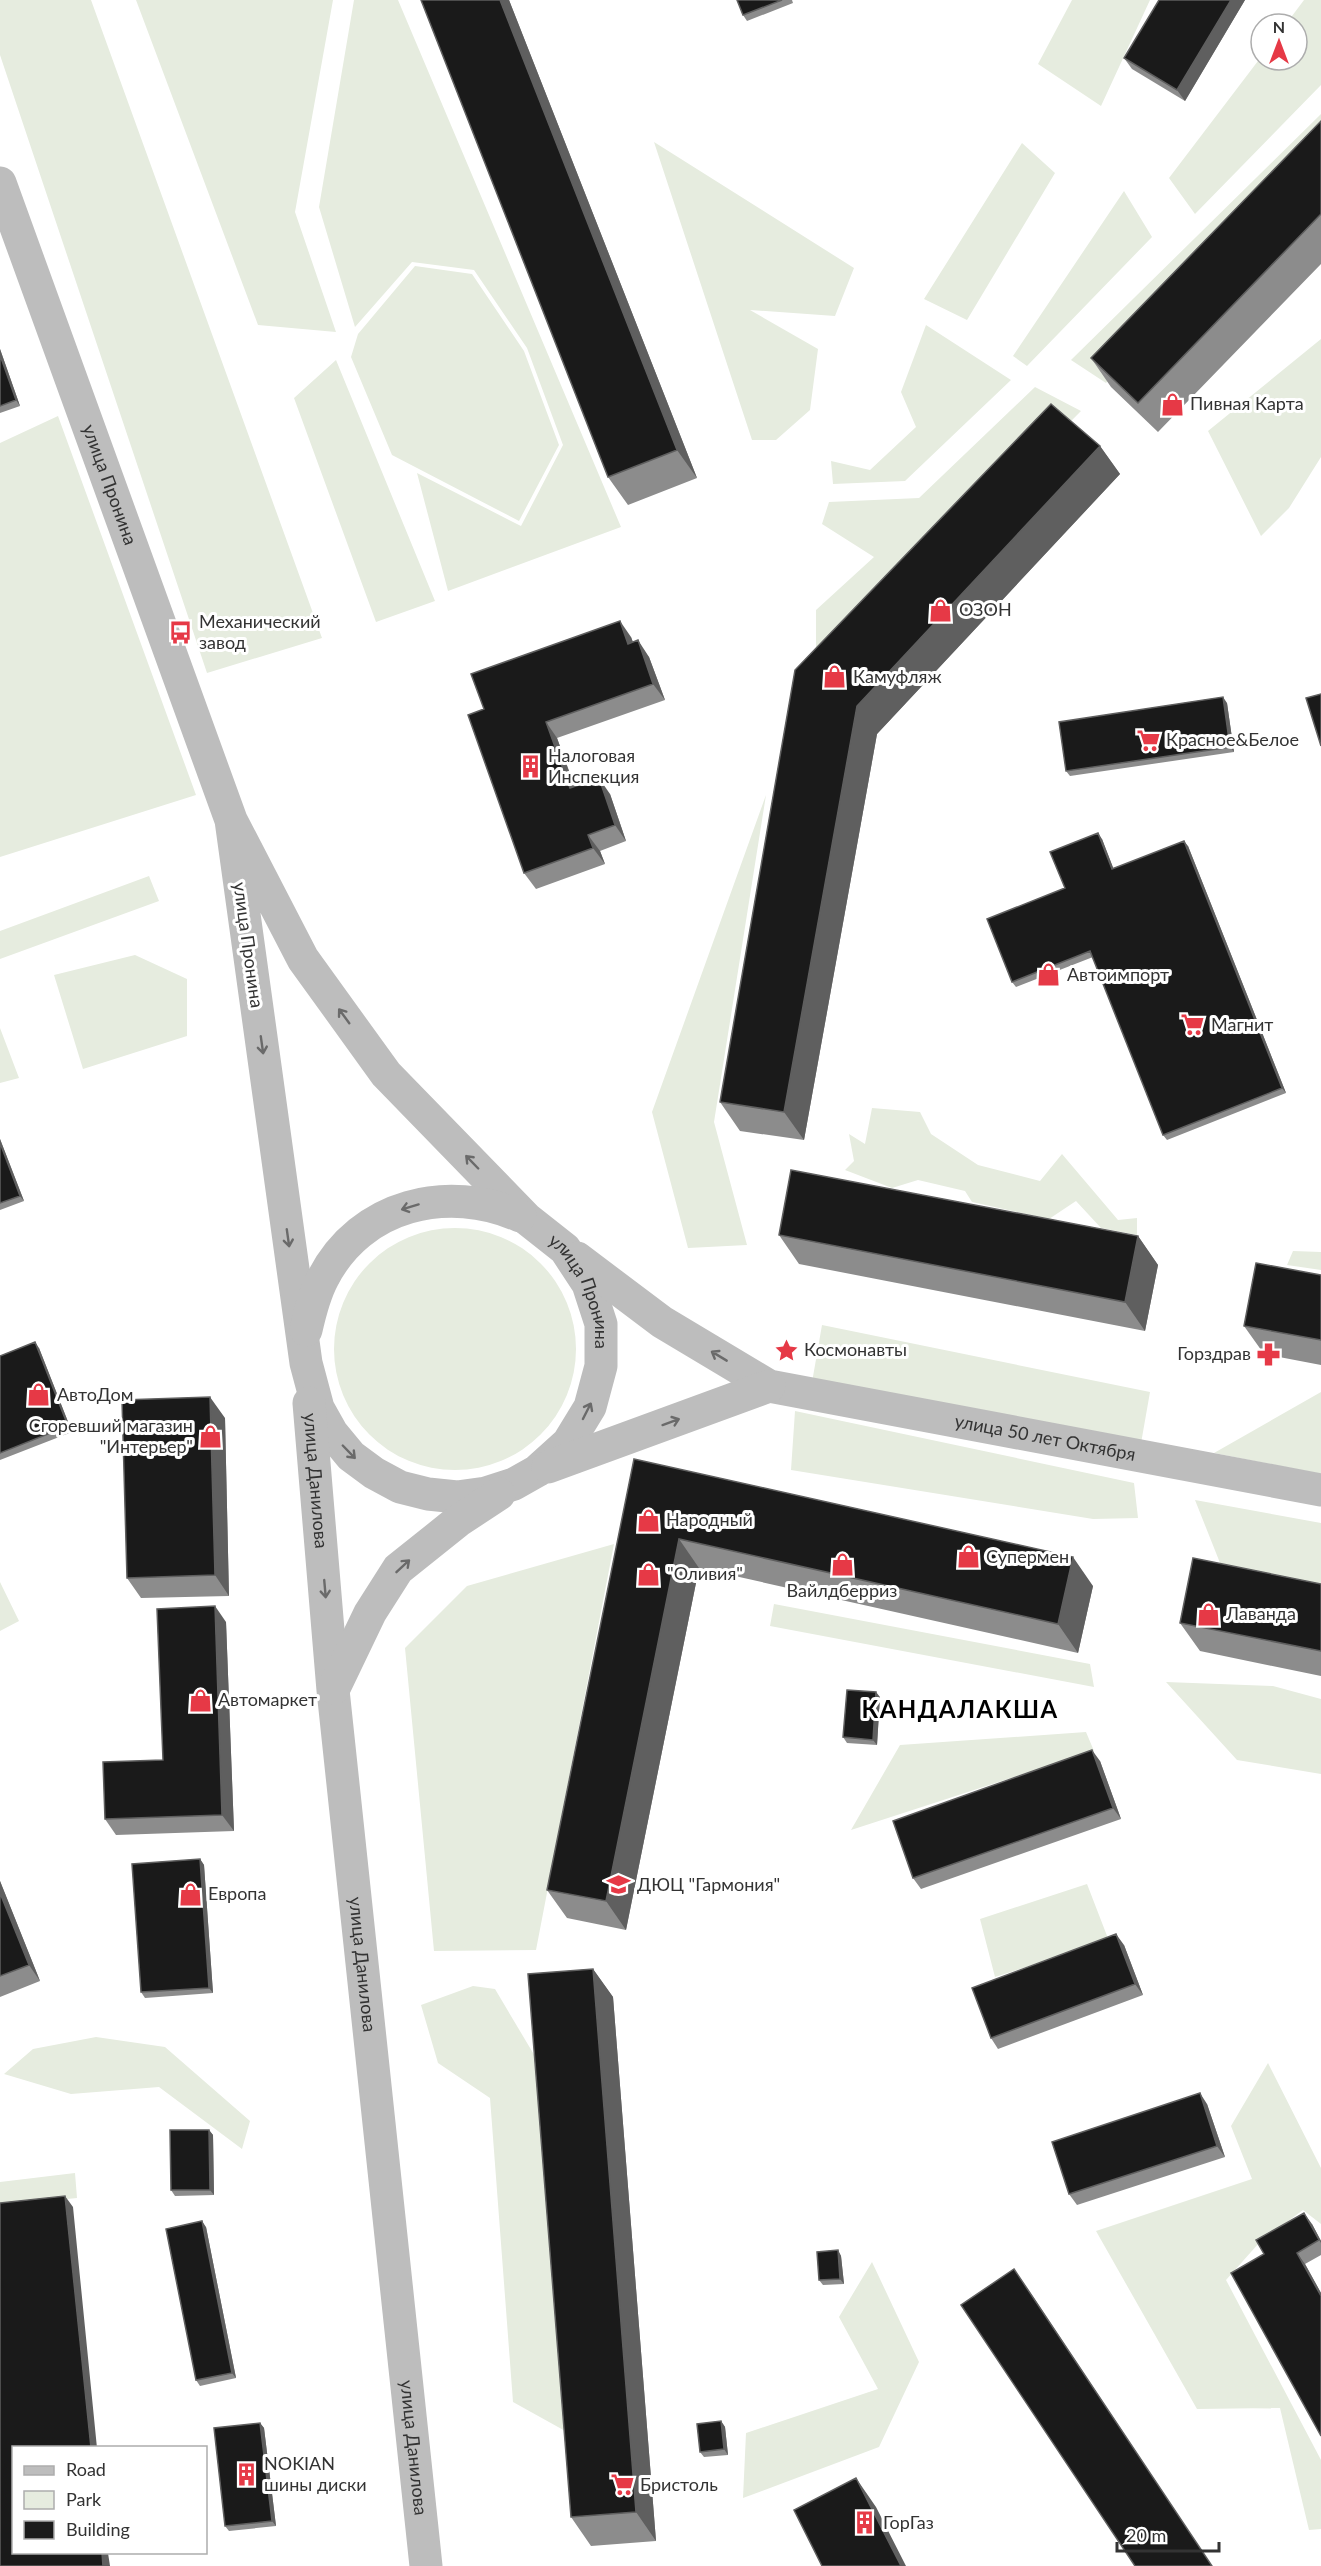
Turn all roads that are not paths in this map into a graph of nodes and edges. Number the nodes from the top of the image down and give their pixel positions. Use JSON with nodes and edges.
{"nodes":[{"id":1,"x":0,"y":183,"type":"edge"},
{"id":2,"x":231,"y":820,"type":"junction"},
{"id":3,"x":527,"y":1219,"type":"junction"},
{"id":4,"x":565,"y":1249,"type":"junction"},
{"id":5,"x":306,"y":1363,"type":"junction"},
{"id":6,"x":769,"y":1386,"type":"junction"},
{"id":7,"x":526,"y":1478,"type":"junction"},
{"id":8,"x":1321,"y":1490,"type":"edge"},
{"id":9,"x":333,"y":1689,"type":"junction"},
{"id":10,"x":426,"y":2566,"type":"edge"}],
"edges":[{"from":1,"to":2,"type":"main road","name":"улица Пронина"},
{"from":3,"to":2,"type":"main road","name":"улица Пронина","one_way":true},
{"from":2,"to":5,"type":"main road","name":"улица Пронина","one_way":true},
{"from":3,"to":4,"type":"main road","name":"улица Пронина"},
{"from":3,"to":5,"type":"main road","one_way":true},
{"from":6,"to":4,"type":"main road","one_way":true},
{"from":7,"to":4,"type":"main road","name":"улица Пронина","one_way":true},
{"from":5,"to":7,"type":"main road","name":"улица Пронина","one_way":true},
{"from":5,"to":9,"type":"main road","name":"улица Данилова","one_way":true},
{"from":7,"to":6,"type":"main road","one_way":true},
{"from":6,"to":8,"type":"main road","name":"улица 50 лет Октября"},
{"from":9,"to":7,"type":"main road","one_way":true},
{"from":9,"to":10,"type":"main road","name":"улица Данилова"}]}
